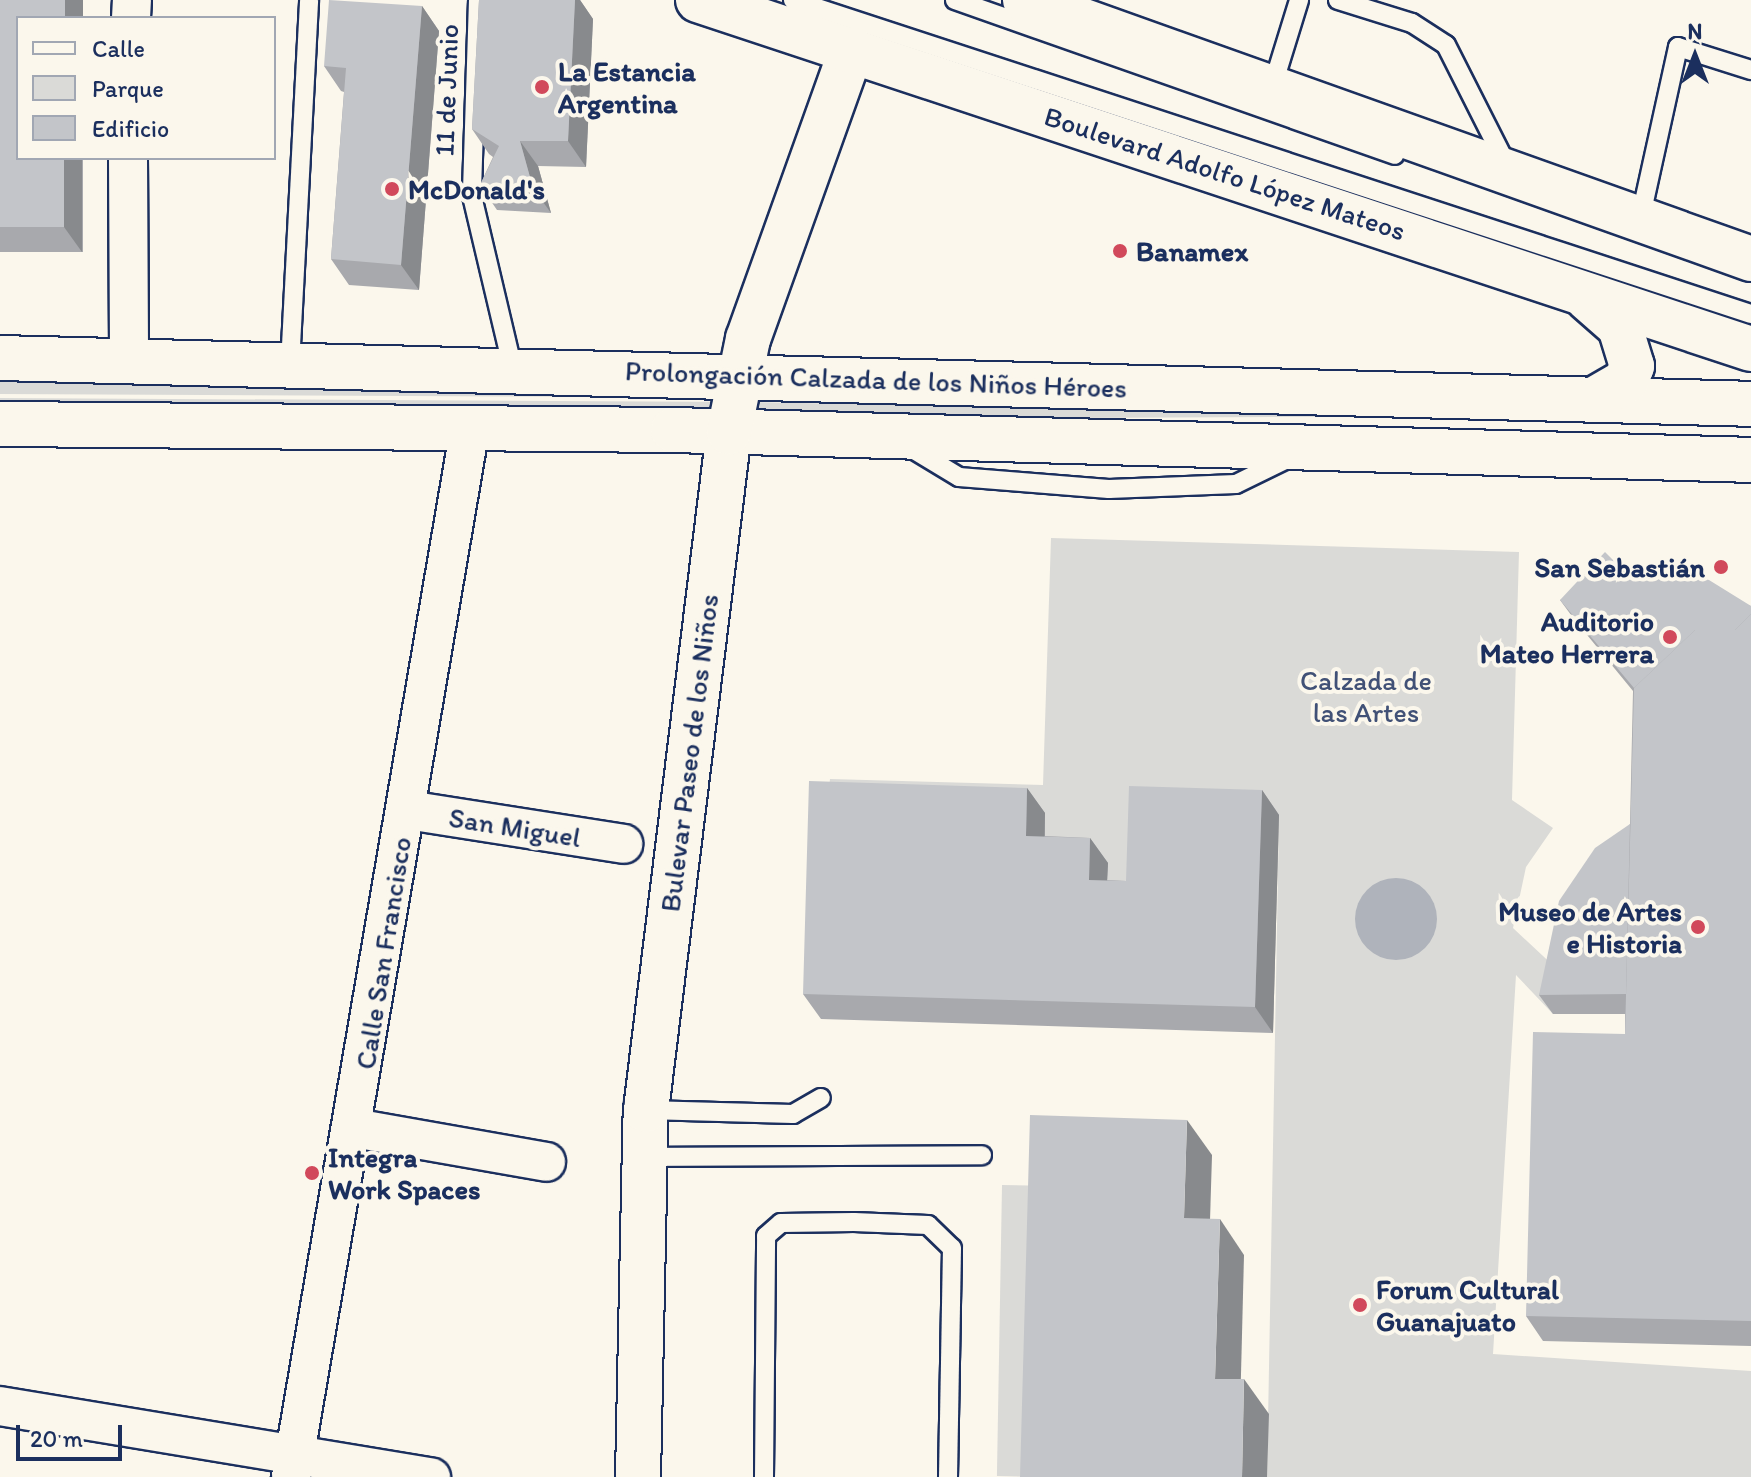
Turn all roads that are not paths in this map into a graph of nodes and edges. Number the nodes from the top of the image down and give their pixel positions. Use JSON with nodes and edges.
{"nodes":[{"id":1,"x":309,"y":0,"type":"edge"},
{"id":2,"x":478,"y":0,"type":"edge"},
{"id":3,"x":698,"y":0,"type":"edge"},
{"id":4,"x":793,"y":0,"type":"edge"},
{"id":5,"x":955,"y":0,"type":"edge"},
{"id":6,"x":1025,"y":0,"type":"edge"},
{"id":7,"x":1299,"y":0,"type":"edge"},
{"id":8,"x":1338,"y":0,"type":"edge"},
{"id":9,"x":852,"y":49,"type":"junction"},
{"id":10,"x":1751,"y":70,"type":"edge"},
{"id":11,"x":1272,"y":88,"type":"junction"},
{"id":12,"x":128,"y":160,"type":"edge"},
{"id":13,"x":1511,"y":174,"type":"junction"},
{"id":14,"x":1640,"y":220,"type":"junction"},
{"id":15,"x":1750,"y":259,"type":"edge"},
{"id":16,"x":1579,"y":291,"type":"junction"},
{"id":17,"x":1751,"y":314,"type":"edge"},
{"id":18,"x":1751,"y":349,"type":"edge"},
{"id":19,"x":0,"y":358,"type":"edge"},
{"id":20,"x":129,"y":361,"type":"junction"},
{"id":21,"x":290,"y":365,"type":"junction"},
{"id":22,"x":513,"y":369,"type":"junction"},
{"id":23,"x":738,"y":374,"type":"junction"},
{"id":24,"x":1593,"y":400,"type":"junction"},
{"id":25,"x":1751,"y":404,"type":"edge"},
{"id":26,"x":0,"y":424,"type":"edge"},
{"id":27,"x":470,"y":428,"type":"junction"},
{"id":28,"x":729,"y":432,"type":"junction"},
{"id":29,"x":1751,"y":460,"type":"edge"},
{"id":30,"x":407,"y":810,"type":"junction"},
{"id":31,"x":623,"y":844,"type":"dead end"},
{"id":32,"x":821,"y":1098,"type":"dead end"},
{"id":33,"x":646,"y":1110,"type":"junction"},
{"id":34,"x":354,"y":1128,"type":"junction"},
{"id":35,"x":982,"y":1155,"type":"dead end"},
{"id":36,"x":643,"y":1157,"type":"junction"},
{"id":37,"x":546,"y":1162,"type":"dead end"},
{"id":38,"x":0,"y":1406,"type":"edge"},
{"id":39,"x":293,"y":1466,"type":"edge"},
{"id":40,"x":431,"y":1477,"type":"edge"},
{"id":41,"x":638,"y":1477,"type":"edge"},
{"id":42,"x":764,"y":1477,"type":"edge"},
{"id":43,"x":948,"y":1477,"type":"edge"}],
"edges":[{"from":1,"to":21,"type":"lane"},
{"from":2,"to":22,"type":"lane","name":"11 de Junio"},
{"from":3,"to":9,"type":"street","name":"Boulevard Adolfo López Mateos"},
{"from":4,"to":17,"type":"lane"},
{"from":5,"to":15,"type":"lane"},
{"from":6,"to":11,"type":"street"},
{"from":7,"to":11,"type":"lane"},
{"from":8,"to":13,"type":"lane"},
{"from":9,"to":16,"type":"street","name":"Boulevard Adolfo López Mateos"},
{"from":9,"to":23,"type":"street","name":"Bulevar Paseo de los Niños"},
{"from":10,"to":14,"type":"lane"},
{"from":11,"to":13,"type":"street"},
{"from":12,"to":20,"type":"street"},
{"from":13,"to":14,"type":"street"},
{"from":14,"to":15,"type":"street"},
{"from":16,"to":18,"type":"street","name":"Boulevard Adolfo López Mateos"},
{"from":16,"to":24,"type":"street"},
{"from":19,"to":20,"type":"street","name":"Prolongación Calzada de los Niños Héroes"},
{"from":20,"to":21,"type":"street","name":"Prolongación Calzada de los Niños Héroes"},
{"from":21,"to":22,"type":"street","name":"Prolongación Calzada de los Niños Héroes"},
{"from":22,"to":23,"type":"street","name":"Prolongación Calzada de los Niños Héroes"},
{"from":23,"to":24,"type":"street","name":"Prolongación Calzada de los Niños Héroes"},
{"from":23,"to":28,"type":"street","name":"Bulevar Paseo de los Niños"},
{"from":24,"to":25,"type":"street","name":"Prolongación Calzada de los Niños Héroes"},
{"from":26,"to":27,"type":"street","name":"Prolongación Calzada de los Niños Héroes"},
{"from":27,"to":28,"type":"street","name":"Prolongación Calzada de los Niños Héroes"},
{"from":27,"to":30,"type":"street","name":"Calle San Francisco"},
{"from":28,"to":29,"type":"street","name":"Prolongación Calzada de los Niños Héroes"},
{"from":28,"to":33,"type":"street","name":"Bulevar Paseo de los Niños"},
{"from":30,"to":31,"type":"street","name":"San Miguel"},
{"from":30,"to":34,"type":"street","name":"Calle San Francisco"},
{"from":32,"to":33,"type":"lane"},
{"from":33,"to":36,"type":"street","name":"Bulevar Paseo de los Niños"},
{"from":34,"to":37,"type":"street"},
{"from":34,"to":39,"type":"street","name":"Calle San Francisco"},
{"from":35,"to":36,"type":"lane"},
{"from":36,"to":41,"type":"street","name":"Bulevar Paseo de los Niños"},
{"from":38,"to":39,"type":"street"},
{"from":39,"to":40,"type":"street"},
{"from":42,"to":43,"type":"lane"}]}
